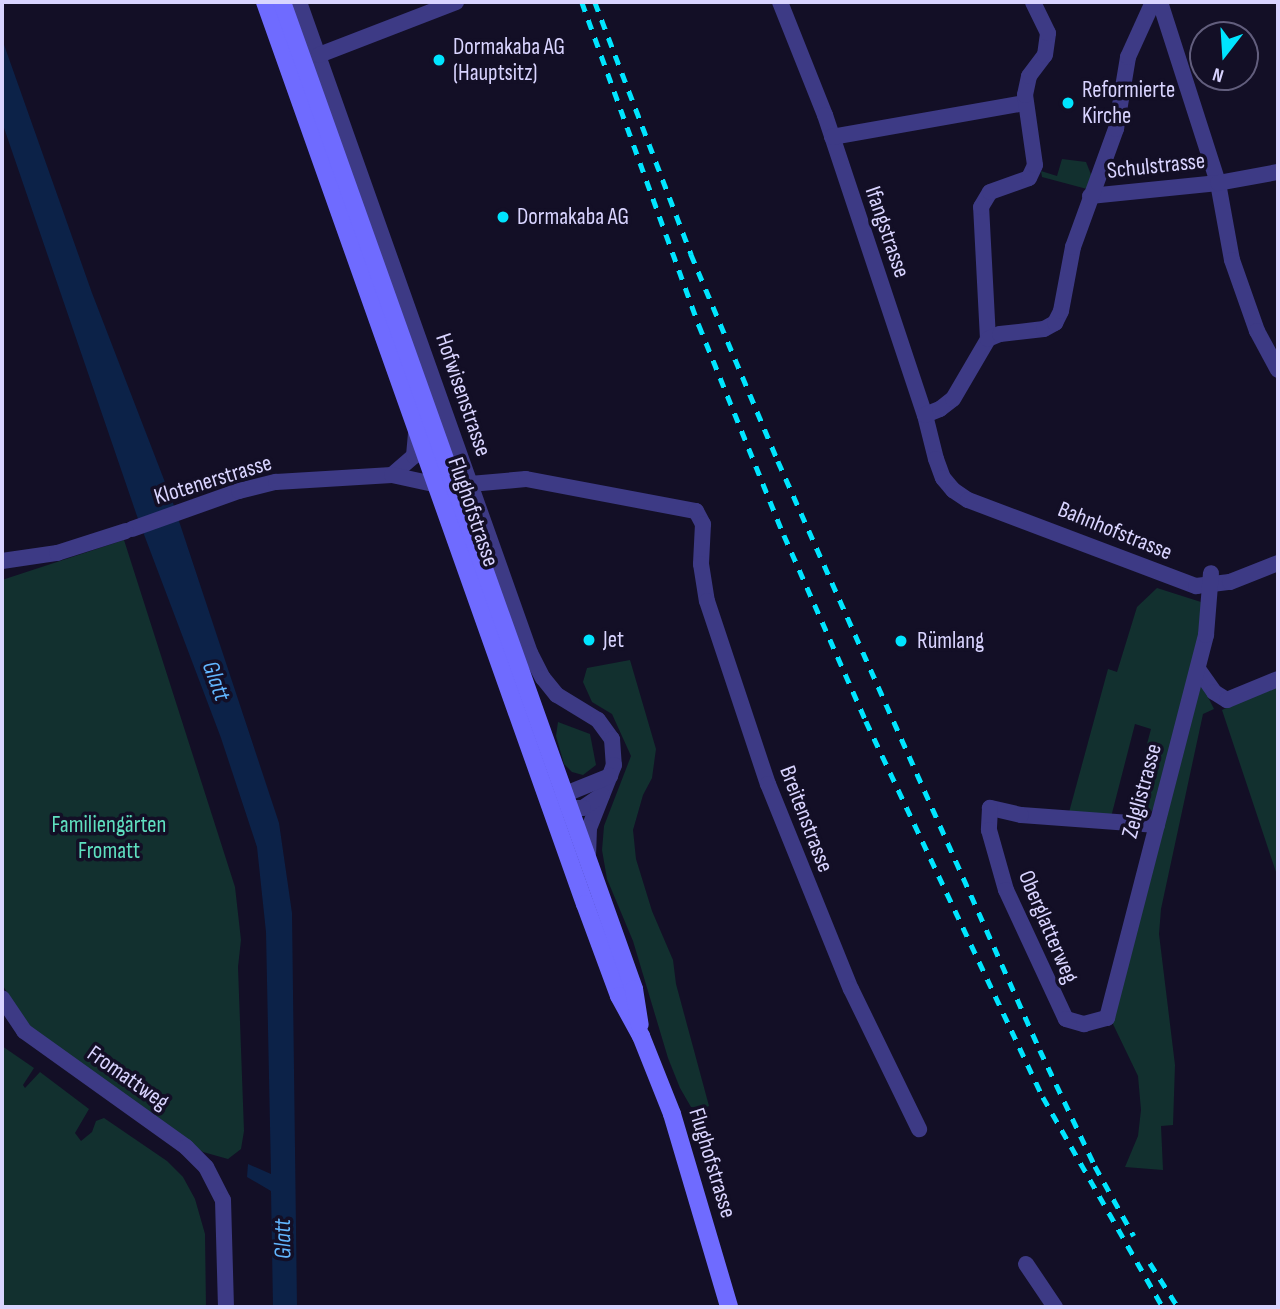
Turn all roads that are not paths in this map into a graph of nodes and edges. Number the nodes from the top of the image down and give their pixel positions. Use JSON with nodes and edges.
{"nodes":[{"id":1,"x":265,"y":2,"type":"edge"},
{"id":2,"x":282,"y":2,"type":"edge"},
{"id":3,"x":299,"y":2,"type":"edge"},
{"id":4,"x":456,"y":2,"type":"edge"},
{"id":5,"x":780,"y":2,"type":"edge"},
{"id":6,"x":1033,"y":2,"type":"edge"},
{"id":7,"x":1153,"y":2,"type":"edge"},
{"id":8,"x":1160,"y":2,"type":"edge"},
{"id":9,"x":319,"y":55,"type":"junction"},
{"id":10,"x":1025,"y":103,"type":"junction"},
{"id":11,"x":832,"y":137,"type":"junction"},
{"id":12,"x":1278,"y":172,"type":"edge"},
{"id":13,"x":1218,"y":183,"type":"junction"},
{"id":14,"x":1090,"y":196,"type":"junction"},
{"id":15,"x":988,"y":339,"type":"junction"},
{"id":16,"x":1278,"y":370,"type":"edge"},
{"id":17,"x":925,"y":415,"type":"junction"},
{"id":18,"x":416,"y":427,"type":"junction"},
{"id":19,"x":392,"y":475,"type":"junction"},
{"id":20,"x":943,"y":478,"type":"joint"},
{"id":21,"x":471,"y":484,"type":"junction"},
{"id":22,"x":438,"y":485,"type":"junction"},
{"id":23,"x":2,"y":561,"type":"edge"},
{"id":24,"x":1278,"y":563,"type":"edge"},
{"id":25,"x":1211,"y":579,"type":"junction"},
{"id":26,"x":1198,"y":669,"type":"junction"},
{"id":27,"x":1278,"y":679,"type":"edge"},
{"id":28,"x":610,"y":775,"type":"junction"},
{"id":29,"x":603,"y":795,"type":"junction"},
{"id":30,"x":561,"y":804,"type":"junction"},
{"id":31,"x":1157,"y":825,"type":"junction"},
{"id":32,"x":590,"y":863,"type":"junction"},
{"id":33,"x":2,"y":998,"type":"edge"},
{"id":34,"x":1107,"y":1018,"type":"joint"},
{"id":35,"x":641,"y":1035,"type":"junction"},
{"id":36,"x":919,"y":1129,"type":"dead end"},
{"id":37,"x":1026,"y":1264,"type":"dead end"},
{"id":38,"x":226,"y":1307,"type":"edge"},
{"id":39,"x":729,"y":1307,"type":"edge"},
{"id":40,"x":1055,"y":1307,"type":"edge"}],
"edges":[{"from":1,"to":18,"type":"main road","name":"Flughofstrasse"},
{"from":2,"to":30,"type":"main road","name":"Flughofstrasse"},
{"from":3,"to":9,"type":"street","name":"Hofwisenstrasse"},
{"from":4,"to":9,"type":"street"},
{"from":5,"to":11,"type":"street","name":"Ifangstrasse"},
{"from":6,"to":10,"type":"street"},
{"from":7,"to":14,"type":"street"},
{"from":8,"to":13,"type":"street"},
{"from":9,"to":21,"type":"street","name":"Hofwisenstrasse"},
{"from":10,"to":11,"type":"street"},
{"from":10,"to":15,"type":"street"},
{"from":11,"to":17,"type":"street","name":"Ifangstrasse"},
{"from":12,"to":13,"type":"street","name":"Schulstrasse"},
{"from":13,"to":14,"type":"street","name":"Schulstrasse"},
{"from":13,"to":16,"type":"street"},
{"from":14,"to":15,"type":"street","name":"Schulstrasse"},
{"from":15,"to":17,"type":"street"},
{"from":17,"to":20,"type":"street","name":"Ifangstrasse"},
{"from":18,"to":19,"type":"street"},
{"from":18,"to":22,"type":"main road","name":"Flughofstrasse"},
{"from":19,"to":22,"type":"street","name":"Klotenerstrasse"},
{"from":19,"to":23,"type":"street","name":"Klotenerstrasse"},
{"from":20,"to":25,"type":"street","name":"Bahnhofstrasse"},
{"from":21,"to":28,"type":"street","name":"Hofwisenstrasse"},
{"from":21,"to":36,"type":"street","name":"Breitenstrasse"},
{"from":22,"to":30,"type":"main road","name":"Flughofstrasse"},
{"from":24,"to":25,"type":"street","name":"Bahnhofstrasse"},
{"from":25,"to":26,"type":"street","name":"Zelglistrasse"},
{"from":26,"to":27,"type":"street"},
{"from":26,"to":31,"type":"street","name":"Zelglistrasse"},
{"from":28,"to":29,"type":"street","name":"Hofwisenstrasse"},
{"from":28,"to":30,"type":"street"},
{"from":29,"to":30,"type":"street"},
{"from":29,"to":32,"type":"street","name":"Hofwisenstrasse"},
{"from":30,"to":32,"type":"main road","name":"Flughofstrasse"},
{"from":30,"to":35,"type":"main road","name":"Flughofstrasse"},
{"from":31,"to":34,"type":"street","name":"Zelglistrasse"},
{"from":31,"to":34,"type":"street","name":"Oberglatterweg"},
{"from":32,"to":35,"type":"main road","name":"Flughofstrasse"},
{"from":33,"to":38,"type":"street","name":"Fromattweg"},
{"from":35,"to":39,"type":"main road","name":"Flughofstrasse"},
{"from":37,"to":40,"type":"street"}]}
